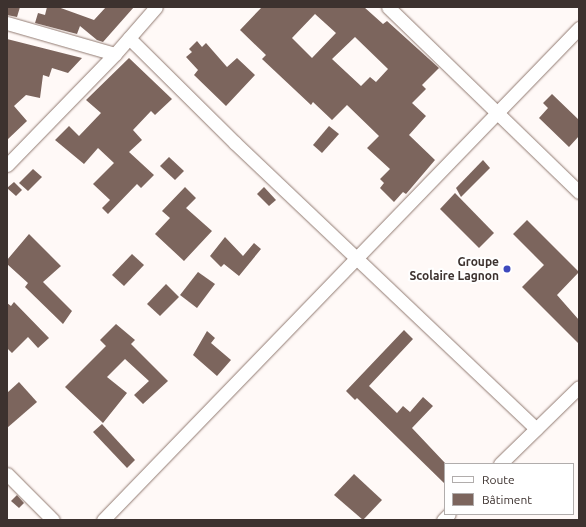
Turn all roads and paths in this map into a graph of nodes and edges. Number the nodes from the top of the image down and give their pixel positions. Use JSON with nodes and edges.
{"nodes":[{"id":1,"x":156,"y":7,"type":"edge"},
{"id":2,"x":388,"y":7,"type":"edge"},
{"id":3,"x":7,"y":23,"type":"edge"},
{"id":4,"x":579,"y":28,"type":"edge"},
{"id":5,"x":129,"y":38,"type":"junction"},
{"id":6,"x":115,"y":54,"type":"junction"},
{"id":7,"x":498,"y":112,"type":"junction"},
{"id":8,"x":7,"y":165,"type":"edge"},
{"id":9,"x":579,"y":192,"type":"edge"},
{"id":10,"x":357,"y":259,"type":"junction"},
{"id":11,"x":579,"y":387,"type":"edge"},
{"id":12,"x":536,"y":429,"type":"junction"},
{"id":13,"x":501,"y":463,"type":"edge"},
{"id":14,"x":7,"y":474,"type":"edge"},
{"id":15,"x":53,"y":520,"type":"edge"},
{"id":16,"x":103,"y":520,"type":"edge"}],
"edges":[{"from":1,"to":5,"type":"street"},
{"from":2,"to":7,"type":"street"},
{"from":3,"to":6,"type":"street"},
{"from":4,"to":7,"type":"street"},
{"from":5,"to":6,"type":"street"},
{"from":5,"to":10,"type":"street"},
{"from":6,"to":8,"type":"street"},
{"from":7,"to":9,"type":"street"},
{"from":7,"to":10,"type":"street"},
{"from":10,"to":12,"type":"street"},
{"from":10,"to":16,"type":"street"},
{"from":11,"to":12,"type":"street"},
{"from":12,"to":13,"type":"street"},
{"from":14,"to":15,"type":"street"}]}
